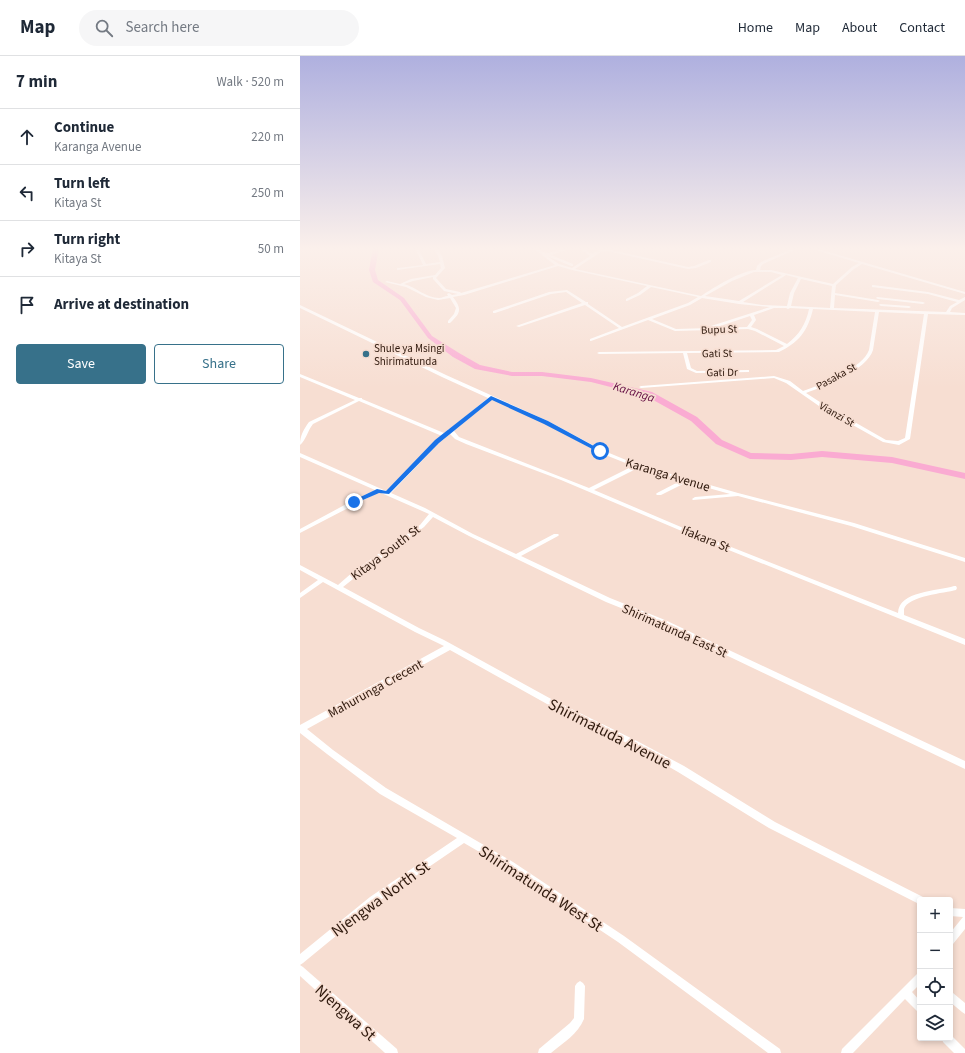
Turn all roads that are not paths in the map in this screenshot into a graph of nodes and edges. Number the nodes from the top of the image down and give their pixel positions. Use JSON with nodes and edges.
{"nodes":[{"id":1,"x":932,"y":294,"type":"edge"},
{"id":2,"x":424,"y":295,"type":"edge"},
{"id":3,"x":449,"y":295,"type":"edge"},
{"id":4,"x":461,"y":295,"type":"edge"},
{"id":5,"x":546,"y":295,"type":"edge"},
{"id":6,"x":573,"y":295,"type":"edge"},
{"id":7,"x":639,"y":295,"type":"edge"},
{"id":8,"x":688,"y":295,"type":"edge"},
{"id":9,"x":705,"y":295,"type":"edge"},
{"id":10,"x":753,"y":295,"type":"edge"},
{"id":11,"x":792,"y":295,"type":"edge"},
{"id":12,"x":833,"y":295,"type":"joint"},
{"id":13,"x":901,"y":295,"type":"edge"},
{"id":14,"x":915,"y":295,"type":"edge"},
{"id":15,"x":934,"y":295,"type":"edge"},
{"id":16,"x":451,"y":297,"type":"junction"},
{"id":17,"x":701,"y":297,"type":"junction"},
{"id":18,"x":965,"y":298,"type":"edge"},
{"id":19,"x":627,"y":300,"type":"dead end"},
{"id":20,"x":898,"y":300,"type":"junction"},
{"id":21,"x":879,"y":301,"type":"junction"},
{"id":22,"x":912,"y":301,"type":"junction"},
{"id":23,"x":959,"y":301,"type":"junction"},
{"id":24,"x":587,"y":303,"type":"junction"},
{"id":25,"x":739,"y":303,"type":"junction"},
{"id":26,"x":923,"y":303,"type":"junction"},
{"id":27,"x":300,"y":306,"type":"edge"},
{"id":28,"x":896,"y":306,"type":"junction"},
{"id":29,"x":774,"y":307,"type":"junction"},
{"id":30,"x":788,"y":308,"type":"junction"},
{"id":31,"x":811,"y":309,"type":"junction"},
{"id":32,"x":832,"y":309,"type":"junction"},
{"id":33,"x":908,"y":309,"type":"junction"},
{"id":34,"x":878,"y":310,"type":"junction"},
{"id":35,"x":494,"y":312,"type":"dead end"},
{"id":36,"x":919,"y":312,"type":"junction"},
{"id":37,"x":926,"y":312,"type":"junction"},
{"id":38,"x":947,"y":313,"type":"junction"},
{"id":39,"x":965,"y":314,"type":"edge"},
{"id":40,"x":752,"y":315,"type":"junction"},
{"id":41,"x":648,"y":319,"type":"junction"},
{"id":42,"x":449,"y":322,"type":"dead end"},
{"id":43,"x":518,"y":326,"type":"dead end"},
{"id":44,"x":748,"y":328,"type":"junction"},
{"id":45,"x":622,"y":329,"type":"junction"},
{"id":46,"x":705,"y":329,"type":"junction"},
{"id":47,"x":591,"y":340,"type":"dead end"},
{"id":48,"x":788,"y":346,"type":"junction"},
{"id":49,"x":599,"y":353,"type":"dead end"},
{"id":50,"x":685,"y":353,"type":"junction"},
{"id":51,"x":747,"y":371,"type":"dead end"},
{"id":52,"x":300,"y":375,"type":"edge"},
{"id":53,"x":641,"y":387,"type":"dead end"},
{"id":54,"x":804,"y":392,"type":"junction"},
{"id":55,"x":491,"y":398,"type":"junction"},
{"id":56,"x":360,"y":399,"type":"junction"},
{"id":57,"x":450,"y":430,"type":"junction"},
{"id":58,"x":444,"y":435,"type":"junction"},
{"id":59,"x":300,"y":443,"type":"edge"},
{"id":60,"x":300,"y":455,"type":"edge"},
{"id":61,"x":637,"y":466,"type":"junction"},
{"id":62,"x":686,"y":480,"type":"junction"},
{"id":63,"x":379,"y":490,"type":"junction"},
{"id":64,"x":589,"y":490,"type":"junction"},
{"id":65,"x":387,"y":493,"type":"junction"},
{"id":66,"x":659,"y":494,"type":"dead end"},
{"id":67,"x":737,"y":494,"type":"junction"},
{"id":68,"x":695,"y":499,"type":"dead end"},
{"id":69,"x":432,"y":514,"type":"junction"},
{"id":70,"x":300,"y":531,"type":"edge"},
{"id":71,"x":556,"y":535,"type":"dead end"},
{"id":72,"x":516,"y":556,"type":"junction"},
{"id":73,"x":965,"y":560,"type":"edge"},
{"id":74,"x":300,"y":567,"type":"edge"},
{"id":75,"x":322,"y":580,"type":"junction"},
{"id":76,"x":338,"y":588,"type":"junction"},
{"id":77,"x":954,"y":588,"type":"dead end"},
{"id":78,"x":300,"y":596,"type":"edge"},
{"id":79,"x":901,"y":617,"type":"junction"},
{"id":80,"x":965,"y":642,"type":"edge"},
{"id":81,"x":449,"y":647,"type":"junction"},
{"id":82,"x":301,"y":728,"type":"edge"},
{"id":83,"x":965,"y":765,"type":"edge"},
{"id":84,"x":463,"y":839,"type":"junction"},
{"id":85,"x":917,"y":898,"type":"edge"},
{"id":86,"x":953,"y":912,"type":"edge"},
{"id":87,"x":965,"y":913,"type":"edge"},
{"id":88,"x":965,"y":921,"type":"edge"},
{"id":89,"x":953,"y":937,"type":"edge"},
{"id":90,"x":300,"y":960,"type":"edge"},
{"id":91,"x":300,"y":970,"type":"edge"},
{"id":92,"x":917,"y":980,"type":"edge"},
{"id":93,"x":580,"y":986,"type":"dead end"},
{"id":94,"x":905,"y":992,"type":"junction"},
{"id":95,"x":953,"y":999,"type":"edge"},
{"id":96,"x":917,"y":1005,"type":"edge"},
{"id":97,"x":965,"y":1009,"type":"edge"},
{"id":98,"x":950,"y":1041,"type":"edge"},
{"id":99,"x":393,"y":1053,"type":"edge"},
{"id":100,"x":543,"y":1053,"type":"edge"},
{"id":101,"x":776,"y":1053,"type":"edge"},
{"id":102,"x":846,"y":1053,"type":"edge"},
{"id":103,"x":961,"y":1053,"type":"edge"}],
"edges":[{"from":1,"to":26,"type":"street"},
{"from":2,"to":16,"type":"street"},
{"from":3,"to":16,"type":"street"},
{"from":4,"to":16,"type":"street"},
{"from":5,"to":35,"type":"street"},
{"from":6,"to":24,"type":"street"},
{"from":7,"to":19,"type":"street"},
{"from":8,"to":17,"type":"street"},
{"from":9,"to":17,"type":"street"},
{"from":10,"to":25,"type":"street"},
{"from":11,"to":30,"type":"street"},
{"from":12,"to":21,"type":"street"},
{"from":12,"to":32,"type":"street"},
{"from":13,"to":20,"type":"street"},
{"from":14,"to":22,"type":"street"},
{"from":15,"to":23,"type":"street"},
{"from":16,"to":42,"type":"street"},
{"from":17,"to":25,"type":"street"},
{"from":17,"to":41,"type":"street"},
{"from":18,"to":23,"type":"street"},
{"from":20,"to":21,"type":"street"},
{"from":20,"to":22,"type":"street"},
{"from":20,"to":28,"type":"street"},
{"from":21,"to":28,"type":"street"},
{"from":22,"to":26,"type":"street"},
{"from":22,"to":33,"type":"street"},
{"from":23,"to":38,"type":"street"},
{"from":24,"to":43,"type":"street"},
{"from":24,"to":45,"type":"street"},
{"from":25,"to":29,"type":"street"},
{"from":26,"to":36,"type":"street"},
{"from":27,"to":55,"type":"street","name":"Karanga Avenue"},
{"from":28,"to":33,"type":"street"},
{"from":29,"to":30,"type":"street"},
{"from":29,"to":40,"type":"street"},
{"from":30,"to":31,"type":"street"},
{"from":31,"to":32,"type":"street"},
{"from":31,"to":48,"type":"street","name":"Gati St"},
{"from":32,"to":34,"type":"street"},
{"from":33,"to":34,"type":"street"},
{"from":33,"to":36,"type":"street"},
{"from":34,"to":54,"type":"street","name":"Pasaka St"},
{"from":36,"to":37,"type":"street"},
{"from":37,"to":38,"type":"street"},
{"from":37,"to":54,"type":"street","name":"Vianzi St"},
{"from":38,"to":39,"type":"street"},
{"from":40,"to":44,"type":"street"},
{"from":40,"to":46,"type":"street"},
{"from":41,"to":45,"type":"street"},
{"from":41,"to":46,"type":"street","name":"Bupu St"},
{"from":44,"to":46,"type":"street","name":"Bupu St"},
{"from":44,"to":48,"type":"street","name":"Bupu St"},
{"from":45,"to":47,"type":"street"},
{"from":48,"to":50,"type":"street","name":"Gati St"},
{"from":49,"to":50,"type":"street","name":"Gati St"},
{"from":50,"to":51,"type":"street","name":"Gati Dr"},
{"from":52,"to":56,"type":"street"},
{"from":53,"to":54,"type":"street","name":"Vianzi St"},
{"from":55,"to":57,"type":"street"},
{"from":55,"to":61,"type":"street","name":"Karanga Avenue"},
{"from":56,"to":58,"type":"street"},
{"from":56,"to":59,"type":"street"},
{"from":57,"to":58,"type":"street"},
{"from":57,"to":64,"type":"street","name":"Ifakara St"},
{"from":58,"to":65,"type":"street"},
{"from":60,"to":63,"type":"street","name":"Shirimatunda East St"},
{"from":61,"to":62,"type":"street","name":"Karanga Avenue"},
{"from":61,"to":64,"type":"street"},
{"from":62,"to":66,"type":"street"},
{"from":62,"to":67,"type":"street","name":"Karanga Avenue"},
{"from":63,"to":65,"type":"street","name":"Shirimatunda East St"},
{"from":63,"to":70,"type":"street"},
{"from":64,"to":79,"type":"street","name":"Ifakara St"},
{"from":65,"to":69,"type":"street","name":"Shirimatunda East St"},
{"from":67,"to":68,"type":"street"},
{"from":67,"to":73,"type":"street","name":"Karanga Avenue"},
{"from":69,"to":72,"type":"street","name":"Shirimatunda East St"},
{"from":69,"to":76,"type":"street","name":"Kitaya South St"},
{"from":71,"to":72,"type":"street"},
{"from":72,"to":83,"type":"street","name":"Shirimatunda East St"},
{"from":74,"to":75,"type":"street","name":"Shirimatuda Avenue"},
{"from":75,"to":76,"type":"street","name":"Shirimatuda Avenue"},
{"from":75,"to":78,"type":"street"},
{"from":76,"to":81,"type":"street","name":"Shirimatuda Avenue"},
{"from":77,"to":79,"type":"street"},
{"from":79,"to":80,"type":"street","name":"Ifakara St"},
{"from":81,"to":82,"type":"street","name":"Mahurunga Crecent"},
{"from":81,"to":85,"type":"street","name":"Shirimatuda Avenue"},
{"from":82,"to":84,"type":"street","name":"Shirimatunda West St"},
{"from":84,"to":90,"type":"street","name":"Njengwa North St"},
{"from":84,"to":101,"type":"street","name":"Shirimatunda West St"},
{"from":86,"to":87,"type":"street"},
{"from":88,"to":89,"type":"street"},
{"from":91,"to":99,"type":"street","name":"Njengwa St"},
{"from":92,"to":94,"type":"street"},
{"from":93,"to":100,"type":"street"},
{"from":94,"to":96,"type":"street"},
{"from":94,"to":102,"type":"street"},
{"from":95,"to":97,"type":"street"},
{"from":98,"to":103,"type":"street"}]}
